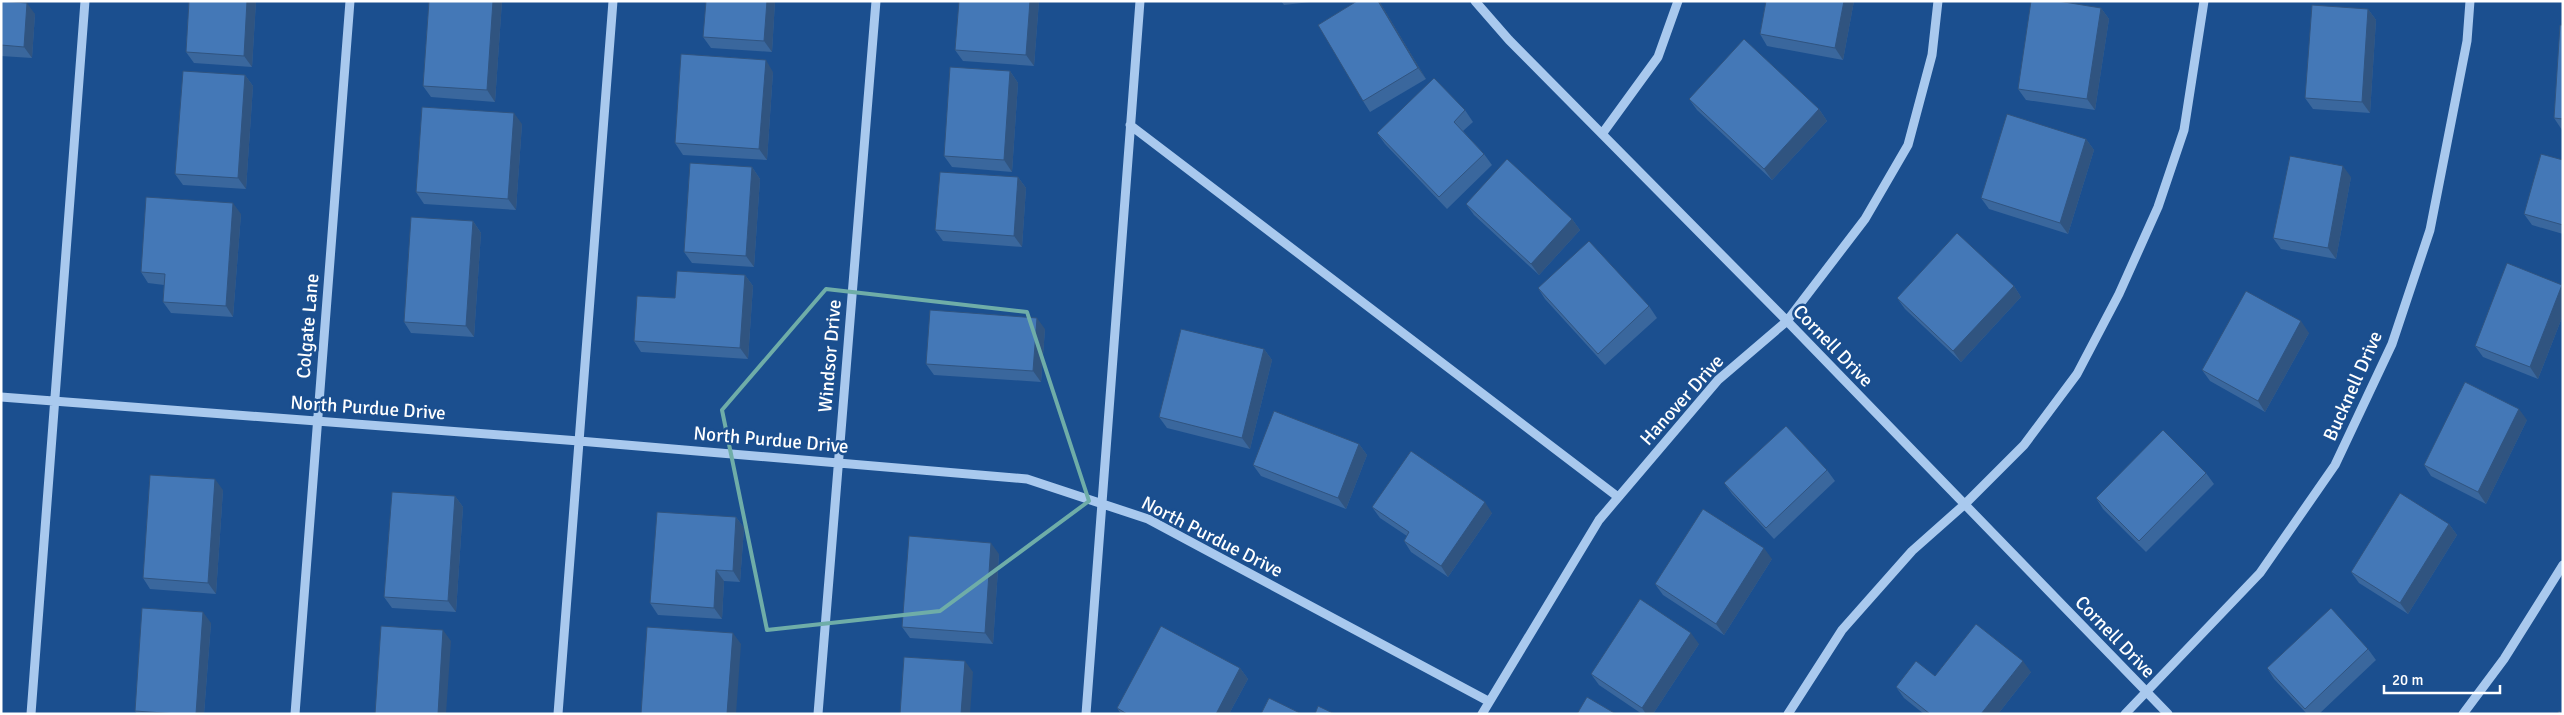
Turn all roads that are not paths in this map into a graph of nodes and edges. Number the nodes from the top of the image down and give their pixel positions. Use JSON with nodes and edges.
{"nodes":[{"id":1,"x":85,"y":1,"type":"edge"},
{"id":2,"x":350,"y":1,"type":"edge"},
{"id":3,"x":613,"y":1,"type":"edge"},
{"id":4,"x":876,"y":1,"type":"edge"},
{"id":5,"x":1140,"y":1,"type":"edge"},
{"id":6,"x":1475,"y":1,"type":"edge"},
{"id":7,"x":1678,"y":1,"type":"edge"},
{"id":8,"x":1938,"y":1,"type":"edge"},
{"id":9,"x":2204,"y":1,"type":"edge"},
{"id":10,"x":2470,"y":1,"type":"edge"},
{"id":11,"x":1130,"y":125,"type":"junction"},
{"id":12,"x":1602,"y":134,"type":"junction"},
{"id":13,"x":1787,"y":321,"type":"junction"},
{"id":14,"x":1,"y":397,"type":"edge"},
{"id":15,"x":55,"y":401,"type":"junction"},
{"id":16,"x":317,"y":421,"type":"junction"},
{"id":17,"x":579,"y":441,"type":"junction"},
{"id":18,"x":837,"y":462,"type":"junction"},
{"id":19,"x":1618,"y":498,"type":"junction"},
{"id":20,"x":1101,"y":503,"type":"junction"},
{"id":21,"x":1965,"y":504,"type":"junction"},
{"id":22,"x":2563,"y":565,"type":"edge"},
{"id":23,"x":2146,"y":692,"type":"junction"},
{"id":24,"x":1488,"y":702,"type":"junction"},
{"id":25,"x":32,"y":714,"type":"edge"},
{"id":26,"x":295,"y":714,"type":"edge"},
{"id":27,"x":558,"y":714,"type":"edge"},
{"id":28,"x":818,"y":714,"type":"edge"},
{"id":29,"x":1086,"y":714,"type":"edge"},
{"id":30,"x":1482,"y":714,"type":"edge"},
{"id":31,"x":1788,"y":714,"type":"edge"},
{"id":32,"x":2125,"y":714,"type":"edge"},
{"id":33,"x":2168,"y":714,"type":"edge"},
{"id":34,"x":2463,"y":714,"type":"edge"}],
"edges":[{"from":1,"to":15,"type":"street"},
{"from":2,"to":16,"type":"street","name":"Colgate Lane"},
{"from":3,"to":17,"type":"street"},
{"from":4,"to":18,"type":"street","name":"Windsor Drive"},
{"from":5,"to":11,"type":"street"},
{"from":6,"to":12,"type":"street","name":"Cornell Drive"},
{"from":7,"to":12,"type":"street"},
{"from":8,"to":13,"type":"street","name":"Hanover Drive"},
{"from":9,"to":21,"type":"street"},
{"from":10,"to":23,"type":"street","name":"Bucknell Drive"},
{"from":11,"to":19,"type":"street"},
{"from":11,"to":20,"type":"street"},
{"from":12,"to":13,"type":"street","name":"Cornell Drive"},
{"from":13,"to":19,"type":"street","name":"Hanover Drive"},
{"from":13,"to":21,"type":"street","name":"Cornell Drive"},
{"from":14,"to":15,"type":"street","name":"North Purdue Drive"},
{"from":15,"to":16,"type":"street","name":"North Purdue Drive"},
{"from":15,"to":25,"type":"street"},
{"from":16,"to":17,"type":"street","name":"North Purdue Drive"},
{"from":16,"to":26,"type":"street","name":"Colgate Lane"},
{"from":17,"to":18,"type":"street","name":"North Purdue Drive"},
{"from":17,"to":27,"type":"street"},
{"from":18,"to":20,"type":"street","name":"North Purdue Drive"},
{"from":18,"to":28,"type":"street","name":"Windsor Drive"},
{"from":19,"to":24,"type":"street","name":"Hanover Drive"},
{"from":20,"to":24,"type":"street","name":"North Purdue Drive"},
{"from":20,"to":29,"type":"street"},
{"from":21,"to":23,"type":"street","name":"Cornell Drive"},
{"from":21,"to":31,"type":"street"},
{"from":22,"to":34,"type":"street"},
{"from":23,"to":32,"type":"street","name":"Bucknell Drive"},
{"from":23,"to":33,"type":"street","name":"Cornell Drive"},
{"from":24,"to":30,"type":"street","name":"Hanover Drive"}]}
